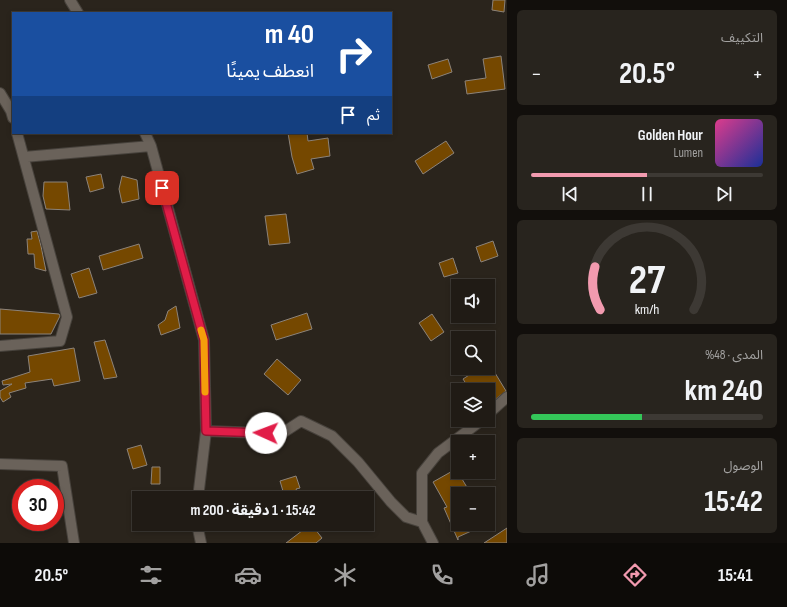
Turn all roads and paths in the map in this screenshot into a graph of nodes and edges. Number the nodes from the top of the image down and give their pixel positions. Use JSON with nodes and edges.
{"nodes":[{"id":1,"x":70,"y":0,"type":"edge"},
{"id":2,"x":77,"y":12,"type":"edge"},
{"id":3,"x":0,"y":93,"type":"edge"},
{"id":4,"x":12,"y":114,"type":"edge"},
{"id":5,"x":17,"y":134,"type":"edge"},
{"id":6,"x":145,"y":134,"type":"edge"},
{"id":7,"x":151,"y":146,"type":"junction"},
{"id":8,"x":24,"y":157,"type":"junction"},
{"id":9,"x":0,"y":346,"type":"edge"},
{"id":10,"x":507,"y":397,"type":"edge"},
{"id":11,"x":495,"y":408,"type":"edge"},
{"id":12,"x":473,"y":427,"type":"edge"},
{"id":13,"x":206,"y":431,"type":"junction"},
{"id":14,"x":0,"y":464,"type":"edge"},
{"id":15,"x":199,"y":491,"type":"edge"},
{"id":16,"x":422,"y":522,"type":"junction"},
{"id":17,"x":198,"y":531,"type":"edge"},
{"id":18,"x":74,"y":543,"type":"edge"},
{"id":19,"x":201,"y":543,"type":"edge"},
{"id":20,"x":433,"y":543,"type":"edge"}],
"edges":[{"from":1,"to":2,"type":"street"},
{"from":3,"to":4,"type":"street"},
{"from":5,"to":8,"type":"street"},
{"from":6,"to":7,"type":"street"},
{"from":7,"to":8,"type":"street"},
{"from":7,"to":13,"type":"street"},
{"from":8,"to":9,"type":"street"},
{"from":10,"to":11,"type":"street"},
{"from":12,"to":16,"type":"street"},
{"from":13,"to":15,"type":"street"},
{"from":13,"to":16,"type":"street"},
{"from":14,"to":18,"type":"street"},
{"from":16,"to":20,"type":"street"},
{"from":17,"to":19,"type":"street"}]}
